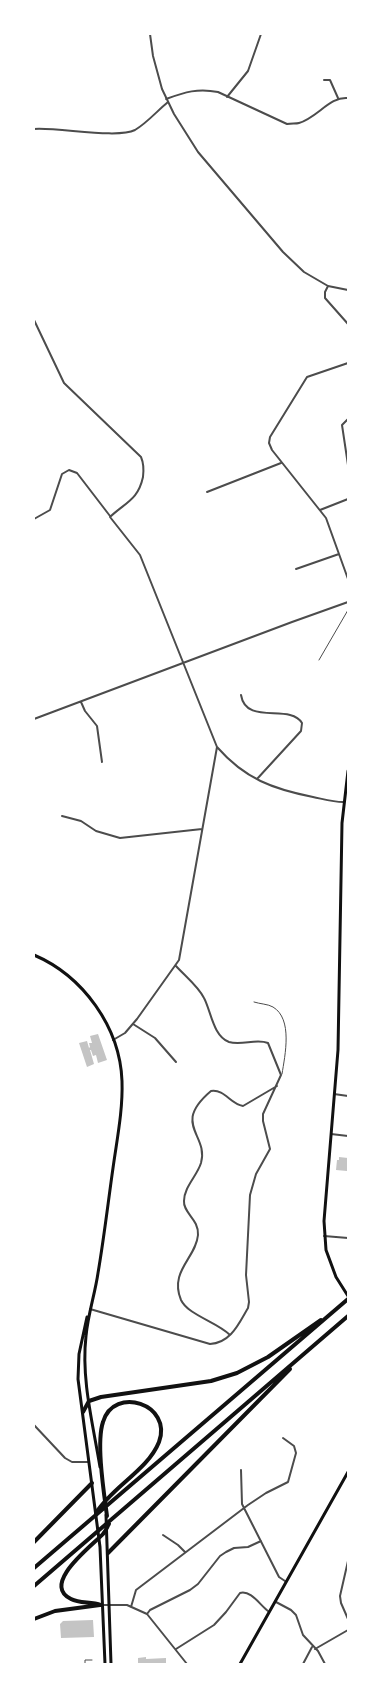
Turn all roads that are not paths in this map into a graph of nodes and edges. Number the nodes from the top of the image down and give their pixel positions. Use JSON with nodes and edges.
{"nodes":[{"id":1,"x":150,"y":34,"type":"edge"},
{"id":2,"x":261,"y":34,"type":"edge"},
{"id":3,"x":324,"y":80,"type":"dead end"},
{"id":4,"x":227,"y":97,"type":"junction"},
{"id":5,"x":338,"y":98,"type":"junction"},
{"id":6,"x":348,"y":98,"type":"edge"},
{"id":7,"x":167,"y":100,"type":"junction"},
{"id":8,"x":34,"y":128,"type":"edge"},
{"id":9,"x":328,"y":286,"type":"junction"},
{"id":10,"x":348,"y":290,"type":"edge"},
{"id":11,"x":34,"y":320,"type":"edge"},
{"id":12,"x":348,"y":324,"type":"edge"},
{"id":13,"x":348,"y":363,"type":"edge"},
{"id":14,"x":348,"y":418,"type":"edge"},
{"id":15,"x":281,"y":463,"type":"junction"},
{"id":16,"x":348,"y":465,"type":"edge"},
{"id":17,"x":207,"y":492,"type":"dead end"},
{"id":18,"x":348,"y":499,"type":"edge"},
{"id":19,"x":320,"y":510,"type":"junction"},
{"id":20,"x":110,"y":517,"type":"junction"},
{"id":21,"x":34,"y":519,"type":"edge"},
{"id":22,"x":340,"y":553,"type":"junction"},
{"id":23,"x":296,"y":569,"type":"dead end"},
{"id":24,"x":348,"y":579,"type":"edge"},
{"id":25,"x":348,"y":602,"type":"edge"},
{"id":26,"x":348,"y":610,"type":"edge"},
{"id":27,"x":319,"y":660,"type":"dead end"},
{"id":28,"x":184,"y":662,"type":"junction"},
{"id":29,"x":241,"y":695,"type":"dead end"},
{"id":30,"x":81,"y":702,"type":"junction"},
{"id":31,"x":34,"y":719,"type":"edge"},
{"id":32,"x":218,"y":747,"type":"junction"},
{"id":33,"x":102,"y":762,"type":"dead end"},
{"id":34,"x":348,"y":771,"type":"edge"},
{"id":35,"x":257,"y":780,"type":"junction"},
{"id":36,"x":343,"y":802,"type":"junction"},
{"id":37,"x":62,"y":816,"type":"dead end"},
{"id":38,"x":202,"y":829,"type":"junction"},
{"id":39,"x":34,"y":955,"type":"edge"},
{"id":40,"x":176,"y":966,"type":"junction"},
{"id":41,"x":254,"y":1002,"type":"dead end"},
{"id":42,"x":133,"y":1024,"type":"junction"},
{"id":43,"x":113,"y":1040,"type":"junction"},
{"id":44,"x":176,"y":1062,"type":"dead end"},
{"id":45,"x":282,"y":1075,"type":"junction"},
{"id":46,"x":278,"y":1085,"type":"junction"},
{"id":47,"x":334,"y":1094,"type":"junction"},
{"id":48,"x":348,"y":1096,"type":"edge"},
{"id":49,"x":331,"y":1134,"type":"junction"},
{"id":50,"x":348,"y":1136,"type":"edge"},
{"id":51,"x":324,"y":1236,"type":"junction"},
{"id":52,"x":348,"y":1238,"type":"edge"},
{"id":53,"x":348,"y":1298,"type":"edge"},
{"id":54,"x":90,"y":1309,"type":"junction"},
{"id":55,"x":337,"y":1309,"type":"junction"},
{"id":56,"x":347,"y":1317,"type":"edge"},
{"id":57,"x":230,"y":1335,"type":"junction"},
{"id":58,"x":316,"y":1343,"type":"junction"},
{"id":59,"x":89,"y":1401,"type":"junction"},
{"id":60,"x":83,"y":1412,"type":"junction"},
{"id":61,"x":34,"y":1425,"type":"edge"},
{"id":62,"x":283,"y":1438,"type":"dead end"},
{"id":63,"x":89,"y":1462,"type":"junction"},
{"id":64,"x":241,"y":1470,"type":"dead end"},
{"id":65,"x":348,"y":1472,"type":"edge"},
{"id":66,"x":92,"y":1483,"type":"junction"},
{"id":67,"x":244,"y":1508,"type":"junction"},
{"id":68,"x":106,"y":1516,"type":"junction"},
{"id":69,"x":93,"y":1517,"type":"junction"},
{"id":70,"x":112,"y":1520,"type":"junction"},
{"id":71,"x":163,"y":1535,"type":"dead end"},
{"id":72,"x":261,"y":1541,"type":"junction"},
{"id":73,"x":34,"y":1542,"type":"edge"},
{"id":74,"x":186,"y":1552,"type":"junction"},
{"id":75,"x":108,"y":1553,"type":"junction"},
{"id":76,"x":348,"y":1561,"type":"edge"},
{"id":77,"x":34,"y":1568,"type":"edge"},
{"id":78,"x":285,"y":1581,"type":"junction"},
{"id":79,"x":34,"y":1586,"type":"edge"},
{"id":80,"x":274,"y":1601,"type":"junction"},
{"id":81,"x":101,"y":1605,"type":"junction"},
{"id":82,"x":110,"y":1605,"type":"junction"},
{"id":83,"x":131,"y":1607,"type":"junction"},
{"id":84,"x":268,"y":1611,"type":"junction"},
{"id":85,"x":148,"y":1614,"type":"junction"},
{"id":86,"x":34,"y":1618,"type":"edge"},
{"id":87,"x":348,"y":1619,"type":"edge"},
{"id":88,"x":348,"y":1630,"type":"edge"},
{"id":89,"x":312,"y":1646,"type":"junction"},
{"id":90,"x":176,"y":1648,"type":"junction"},
{"id":91,"x":315,"y":1649,"type":"junction"},
{"id":92,"x":92,"y":1660,"type":"dead end"},
{"id":93,"x":85,"y":1664,"type":"edge"},
{"id":94,"x":104,"y":1664,"type":"edge"},
{"id":95,"x":111,"y":1664,"type":"edge"},
{"id":96,"x":187,"y":1664,"type":"edge"},
{"id":97,"x":240,"y":1664,"type":"edge"},
{"id":98,"x":303,"y":1664,"type":"edge"},
{"id":99,"x":325,"y":1664,"type":"edge"}],
"edges":[{"from":1,"to":7,"type":"street"},
{"from":2,"to":4,"type":"street"},
{"from":3,"to":5,"type":"street"},
{"from":4,"to":5,"type":"street"},
{"from":4,"to":7,"type":"street"},
{"from":5,"to":6,"type":"street"},
{"from":7,"to":8,"type":"street"},
{"from":7,"to":9,"type":"street"},
{"from":9,"to":10,"type":"street"},
{"from":9,"to":12,"type":"street"},
{"from":11,"to":20,"type":"street"},
{"from":13,"to":15,"type":"street"},
{"from":14,"to":16,"type":"street"},
{"from":15,"to":17,"type":"street"},
{"from":15,"to":19,"type":"street"},
{"from":18,"to":19,"type":"street"},
{"from":19,"to":22,"type":"street"},
{"from":20,"to":21,"type":"street"},
{"from":20,"to":28,"type":"street"},
{"from":22,"to":23,"type":"street"},
{"from":22,"to":24,"type":"street"},
{"from":25,"to":28,"type":"street"},
{"from":26,"to":27,"type":"lane"},
{"from":28,"to":30,"type":"street"},
{"from":28,"to":32,"type":"street"},
{"from":29,"to":35,"type":"street"},
{"from":30,"to":31,"type":"street"},
{"from":30,"to":33,"type":"street"},
{"from":32,"to":35,"type":"street"},
{"from":32,"to":38,"type":"street"},
{"from":34,"to":36,"type":"main road"},
{"from":35,"to":36,"type":"street"},
{"from":36,"to":47,"type":"main road"},
{"from":37,"to":38,"type":"street"},
{"from":38,"to":40,"type":"street"},
{"from":39,"to":43,"type":"main road"},
{"from":40,"to":42,"type":"street"},
{"from":40,"to":45,"type":"street"},
{"from":41,"to":45,"type":"lane"},
{"from":42,"to":43,"type":"street"},
{"from":42,"to":44,"type":"street"},
{"from":43,"to":54,"type":"main road"},
{"from":45,"to":46,"type":"street"},
{"from":46,"to":57,"type":"street"},
{"from":46,"to":57,"type":"street"},
{"from":47,"to":48,"type":"street"},
{"from":47,"to":49,"type":"main road"},
{"from":49,"to":50,"type":"street"},
{"from":49,"to":51,"type":"main road"},
{"from":51,"to":52,"type":"street"},
{"from":51,"to":53,"type":"main road"},
{"from":53,"to":55,"type":"highway"},
{"from":54,"to":57,"type":"street"},
{"from":54,"to":59,"type":"main road"},
{"from":54,"to":60,"type":"main road"},
{"from":55,"to":59,"type":"highway"},
{"from":55,"to":69,"type":"highway"},
{"from":56,"to":58,"type":"highway"},
{"from":58,"to":70,"type":"highway"},
{"from":58,"to":75,"type":"highway"},
{"from":59,"to":60,"type":"highway"},
{"from":59,"to":68,"type":"main road"},
{"from":60,"to":63,"type":"main road"},
{"from":61,"to":63,"type":"street"},
{"from":62,"to":67,"type":"street"},
{"from":63,"to":66,"type":"main road"},
{"from":64,"to":67,"type":"street"},
{"from":65,"to":78,"type":"main road"},
{"from":66,"to":73,"type":"highway"},
{"from":66,"to":81,"type":"main road"},
{"from":67,"to":72,"type":"street"},
{"from":67,"to":74,"type":"street"},
{"from":68,"to":69,"type":"highway"},
{"from":68,"to":75,"type":"main road"},
{"from":69,"to":77,"type":"highway"},
{"from":70,"to":79,"type":"highway"},
{"from":70,"to":81,"type":"highway"},
{"from":71,"to":74,"type":"street"},
{"from":72,"to":78,"type":"street"},
{"from":72,"to":85,"type":"street"},
{"from":74,"to":83,"type":"street"},
{"from":75,"to":82,"type":"main road"},
{"from":76,"to":87,"type":"street"},
{"from":78,"to":80,"type":"main road"},
{"from":80,"to":84,"type":"main road"},
{"from":80,"to":89,"type":"street"},
{"from":81,"to":82,"type":"street"},
{"from":81,"to":86,"type":"highway"},
{"from":81,"to":94,"type":"main road"},
{"from":82,"to":83,"type":"street"},
{"from":82,"to":95,"type":"main road"},
{"from":83,"to":85,"type":"street"},
{"from":84,"to":90,"type":"street"},
{"from":84,"to":97,"type":"main road"},
{"from":85,"to":90,"type":"street"},
{"from":88,"to":91,"type":"street"},
{"from":89,"to":91,"type":"street"},
{"from":89,"to":98,"type":"street"},
{"from":90,"to":96,"type":"street"},
{"from":91,"to":99,"type":"street"},
{"from":92,"to":93,"type":"lane"}]}
